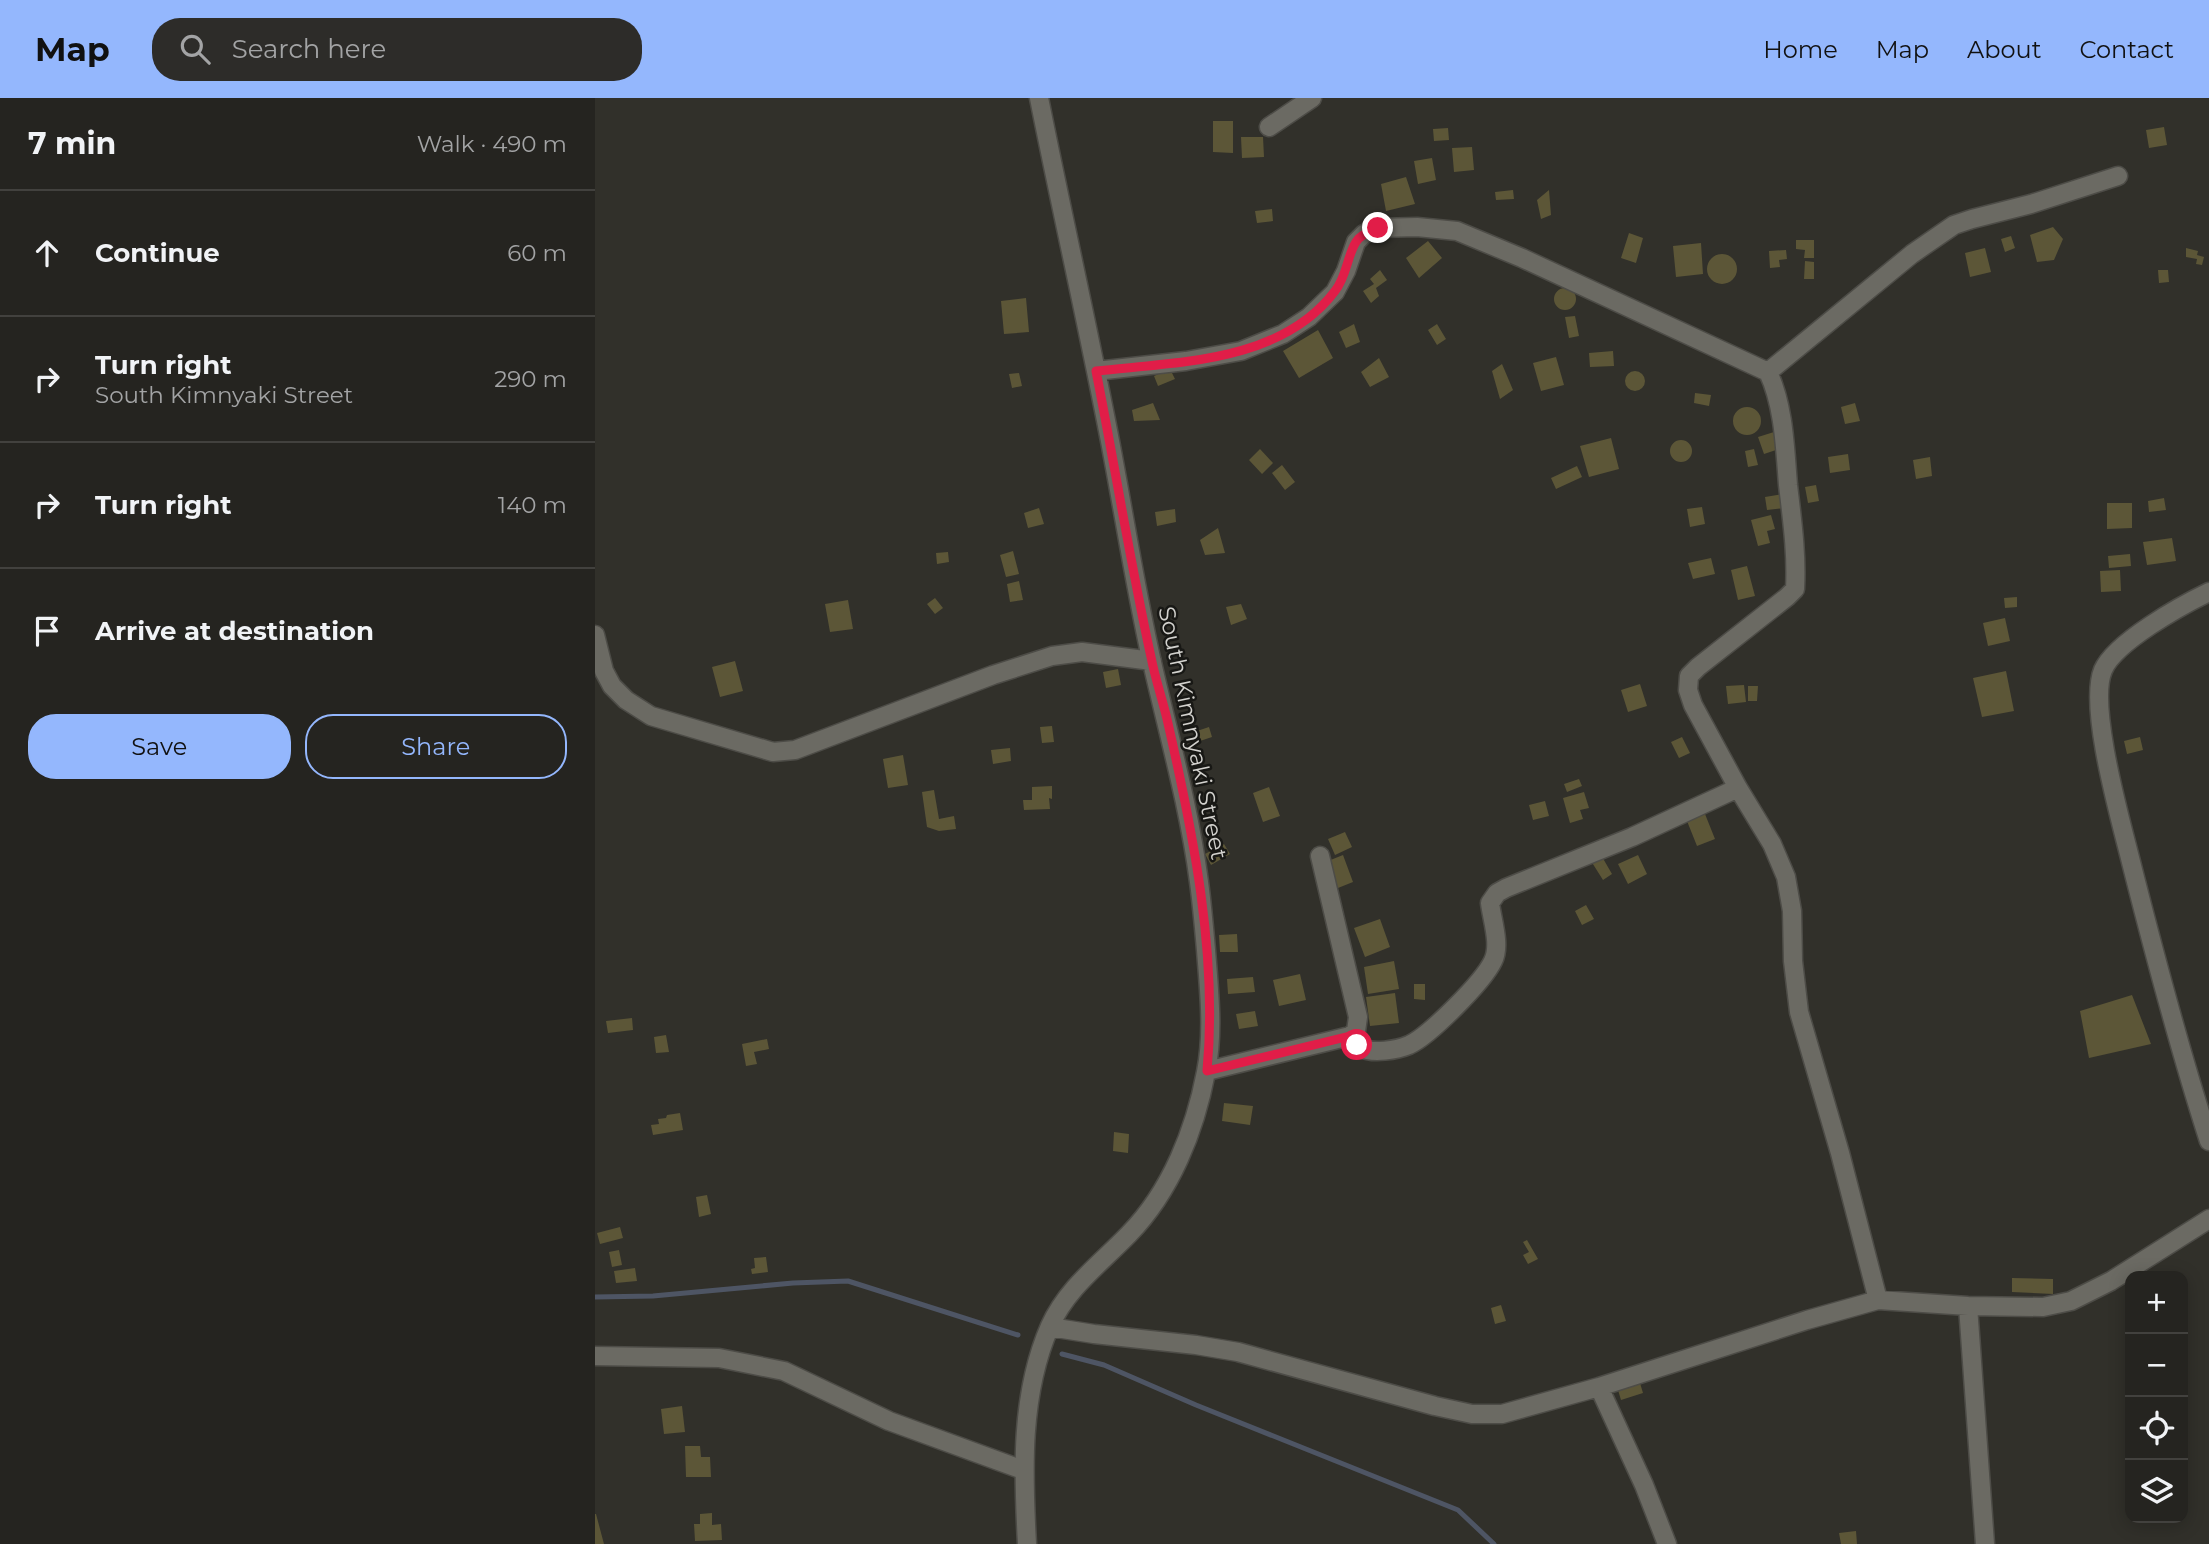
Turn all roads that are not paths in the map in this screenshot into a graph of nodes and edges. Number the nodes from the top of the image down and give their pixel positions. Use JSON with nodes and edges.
{"nodes":[{"id":1,"x":1039,"y":98,"type":"edge"},
{"id":2,"x":1312,"y":98,"type":"edge"},
{"id":3,"x":1269,"y":127,"type":"dead end"},
{"id":4,"x":2118,"y":176,"type":"dead end"},
{"id":5,"x":1096,"y":371,"type":"junction"},
{"id":6,"x":1768,"y":372,"type":"junction"},
{"id":7,"x":2209,"y":592,"type":"edge"},
{"id":8,"x":595,"y":635,"type":"edge"},
{"id":9,"x":1152,"y":661,"type":"junction"},
{"id":10,"x":1738,"y":788,"type":"junction"},
{"id":11,"x":1320,"y":856,"type":"dead end"},
{"id":12,"x":1350,"y":1036,"type":"junction"},
{"id":13,"x":1207,"y":1071,"type":"junction"},
{"id":14,"x":2209,"y":1141,"type":"edge"},
{"id":15,"x":2209,"y":1219,"type":"edge"},
{"id":16,"x":1878,"y":1300,"type":"junction"},
{"id":17,"x":1968,"y":1306,"type":"junction"},
{"id":18,"x":1050,"y":1327,"type":"junction"},
{"id":19,"x":595,"y":1356,"type":"edge"},
{"id":20,"x":1599,"y":1387,"type":"junction"},
{"id":21,"x":1023,"y":1470,"type":"junction"},
{"id":22,"x":1027,"y":1544,"type":"edge"},
{"id":23,"x":1667,"y":1544,"type":"edge"},
{"id":24,"x":1985,"y":1544,"type":"edge"}],
"edges":[{"from":1,"to":5,"type":"street","name":"South Kimnyaki Street"},
{"from":2,"to":3,"type":"street"},
{"from":4,"to":6,"type":"street"},
{"from":5,"to":6,"type":"street"},
{"from":5,"to":9,"type":"street","name":"South Kimnyaki Street"},
{"from":6,"to":10,"type":"street"},
{"from":7,"to":14,"type":"street"},
{"from":8,"to":9,"type":"street"},
{"from":9,"to":13,"type":"street","name":"South Kimnyaki Street"},
{"from":10,"to":12,"type":"street"},
{"from":10,"to":16,"type":"street"},
{"from":11,"to":12,"type":"street"},
{"from":12,"to":13,"type":"street"},
{"from":13,"to":18,"type":"street","name":"South Kimnyaki Street"},
{"from":15,"to":17,"type":"street"},
{"from":16,"to":17,"type":"street"},
{"from":16,"to":20,"type":"street"},
{"from":17,"to":24,"type":"street"},
{"from":18,"to":20,"type":"street"},
{"from":18,"to":21,"type":"street","name":"South Kimnyaki Street"},
{"from":19,"to":21,"type":"street"},
{"from":20,"to":23,"type":"street"},
{"from":21,"to":22,"type":"street","name":"South Kimnyaki Street"}]}
